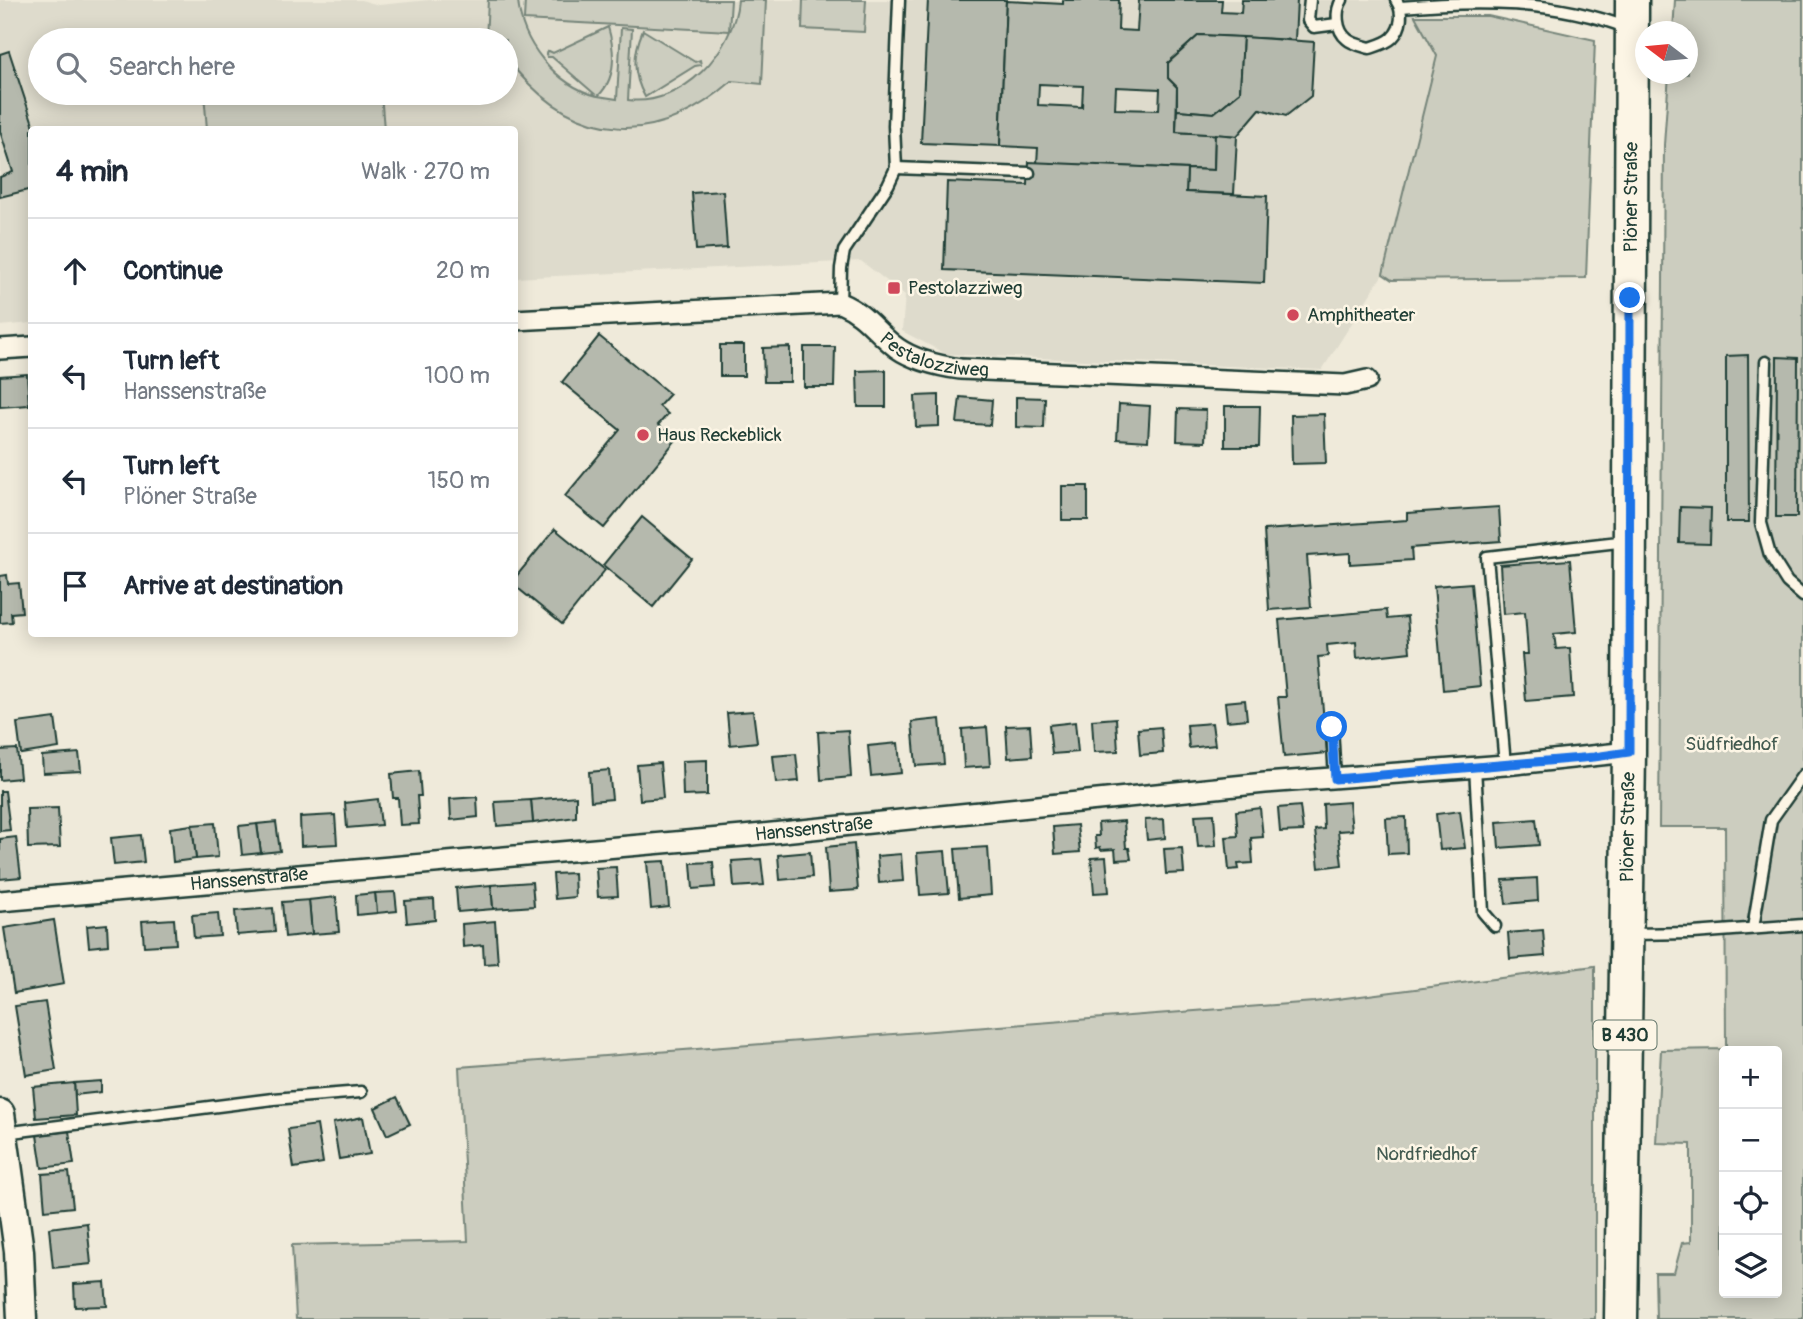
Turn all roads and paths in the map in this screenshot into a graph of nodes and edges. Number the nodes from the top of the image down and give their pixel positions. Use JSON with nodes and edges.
{"nodes":[{"id":1,"x":899,"y":0,"type":"edge"},
{"id":2,"x":1310,"y":0,"type":"edge"},
{"id":3,"x":1342,"y":0,"type":"edge"},
{"id":4,"x":1399,"y":4,"type":"edge"},
{"id":5,"x":1632,"y":15,"type":"edge"},
{"id":6,"x":1337,"y":24,"type":"junction"},
{"id":7,"x":896,"y":168,"type":"junction"},
{"id":8,"x":1029,"y":173,"type":"dead end"},
{"id":9,"x":840,"y":303,"type":"junction"},
{"id":10,"x":518,"y":320,"type":"edge"},
{"id":11,"x":28,"y":347,"type":"edge"},
{"id":12,"x":0,"y":349,"type":"edge"},
{"id":13,"x":1766,"y":362,"type":"dead end"},
{"id":14,"x":1367,"y":380,"type":"dead end"},
{"id":15,"x":1629,"y":541,"type":"junction"},
{"id":16,"x":1803,"y":596,"type":"edge"},
{"id":17,"x":1332,"y":727,"type":"dead end"},
{"id":18,"x":1629,"y":752,"type":"junction"},
{"id":19,"x":1504,"y":765,"type":"junction"},
{"id":20,"x":1475,"y":766,"type":"junction"},
{"id":21,"x":1803,"y":775,"type":"edge"},
{"id":22,"x":1335,"y":779,"type":"junction"},
{"id":23,"x":0,"y":901,"type":"edge"},
{"id":24,"x":1803,"y":925,"type":"edge"},
{"id":25,"x":1495,"y":926,"type":"dead end"},
{"id":26,"x":1752,"y":928,"type":"junction"},
{"id":27,"x":1627,"y":934,"type":"junction"},
{"id":28,"x":361,"y":1092,"type":"dead end"},
{"id":29,"x":2,"y":1124,"type":"edge"},
{"id":30,"x":22,"y":1319,"type":"edge"},
{"id":31,"x":1620,"y":1319,"type":"edge"}],
"edges":[{"from":1,"to":7,"type":"lane"},
{"from":2,"to":6,"type":"lane"},
{"from":3,"to":6,"type":"lane"},
{"from":4,"to":5,"type":"lane"},
{"from":4,"to":6,"type":"lane"},
{"from":5,"to":15,"type":"main road","name":"Plöner Straße","number":"B 430"},
{"from":7,"to":8,"type":"lane"},
{"from":7,"to":9,"type":"lane"},
{"from":9,"to":10,"type":"street"},
{"from":9,"to":14,"type":"street","name":"Pestalozziweg"},
{"from":11,"to":12,"type":"street"},
{"from":13,"to":16,"type":"lane"},
{"from":15,"to":18,"type":"main road","name":"Plöner Straße","number":"B 430"},
{"from":15,"to":19,"type":"lane"},
{"from":17,"to":22,"type":"lane"},
{"from":18,"to":19,"type":"street","name":"Hanssenstraße"},
{"from":18,"to":27,"type":"main road","name":"Plöner Straße","number":"B 430"},
{"from":19,"to":20,"type":"street","name":"Hanssenstraße"},
{"from":20,"to":22,"type":"street","name":"Hanssenstraße"},
{"from":20,"to":25,"type":"lane"},
{"from":21,"to":26,"type":"lane"},
{"from":22,"to":23,"type":"street","name":"Hanssenstraße"},
{"from":24,"to":26,"type":"lane"},
{"from":26,"to":27,"type":"lane"},
{"from":27,"to":31,"type":"main road","name":"Plöner Straße","number":"B 430"},
{"from":28,"to":29,"type":"lane"},
{"from":29,"to":30,"type":"street"}]}
